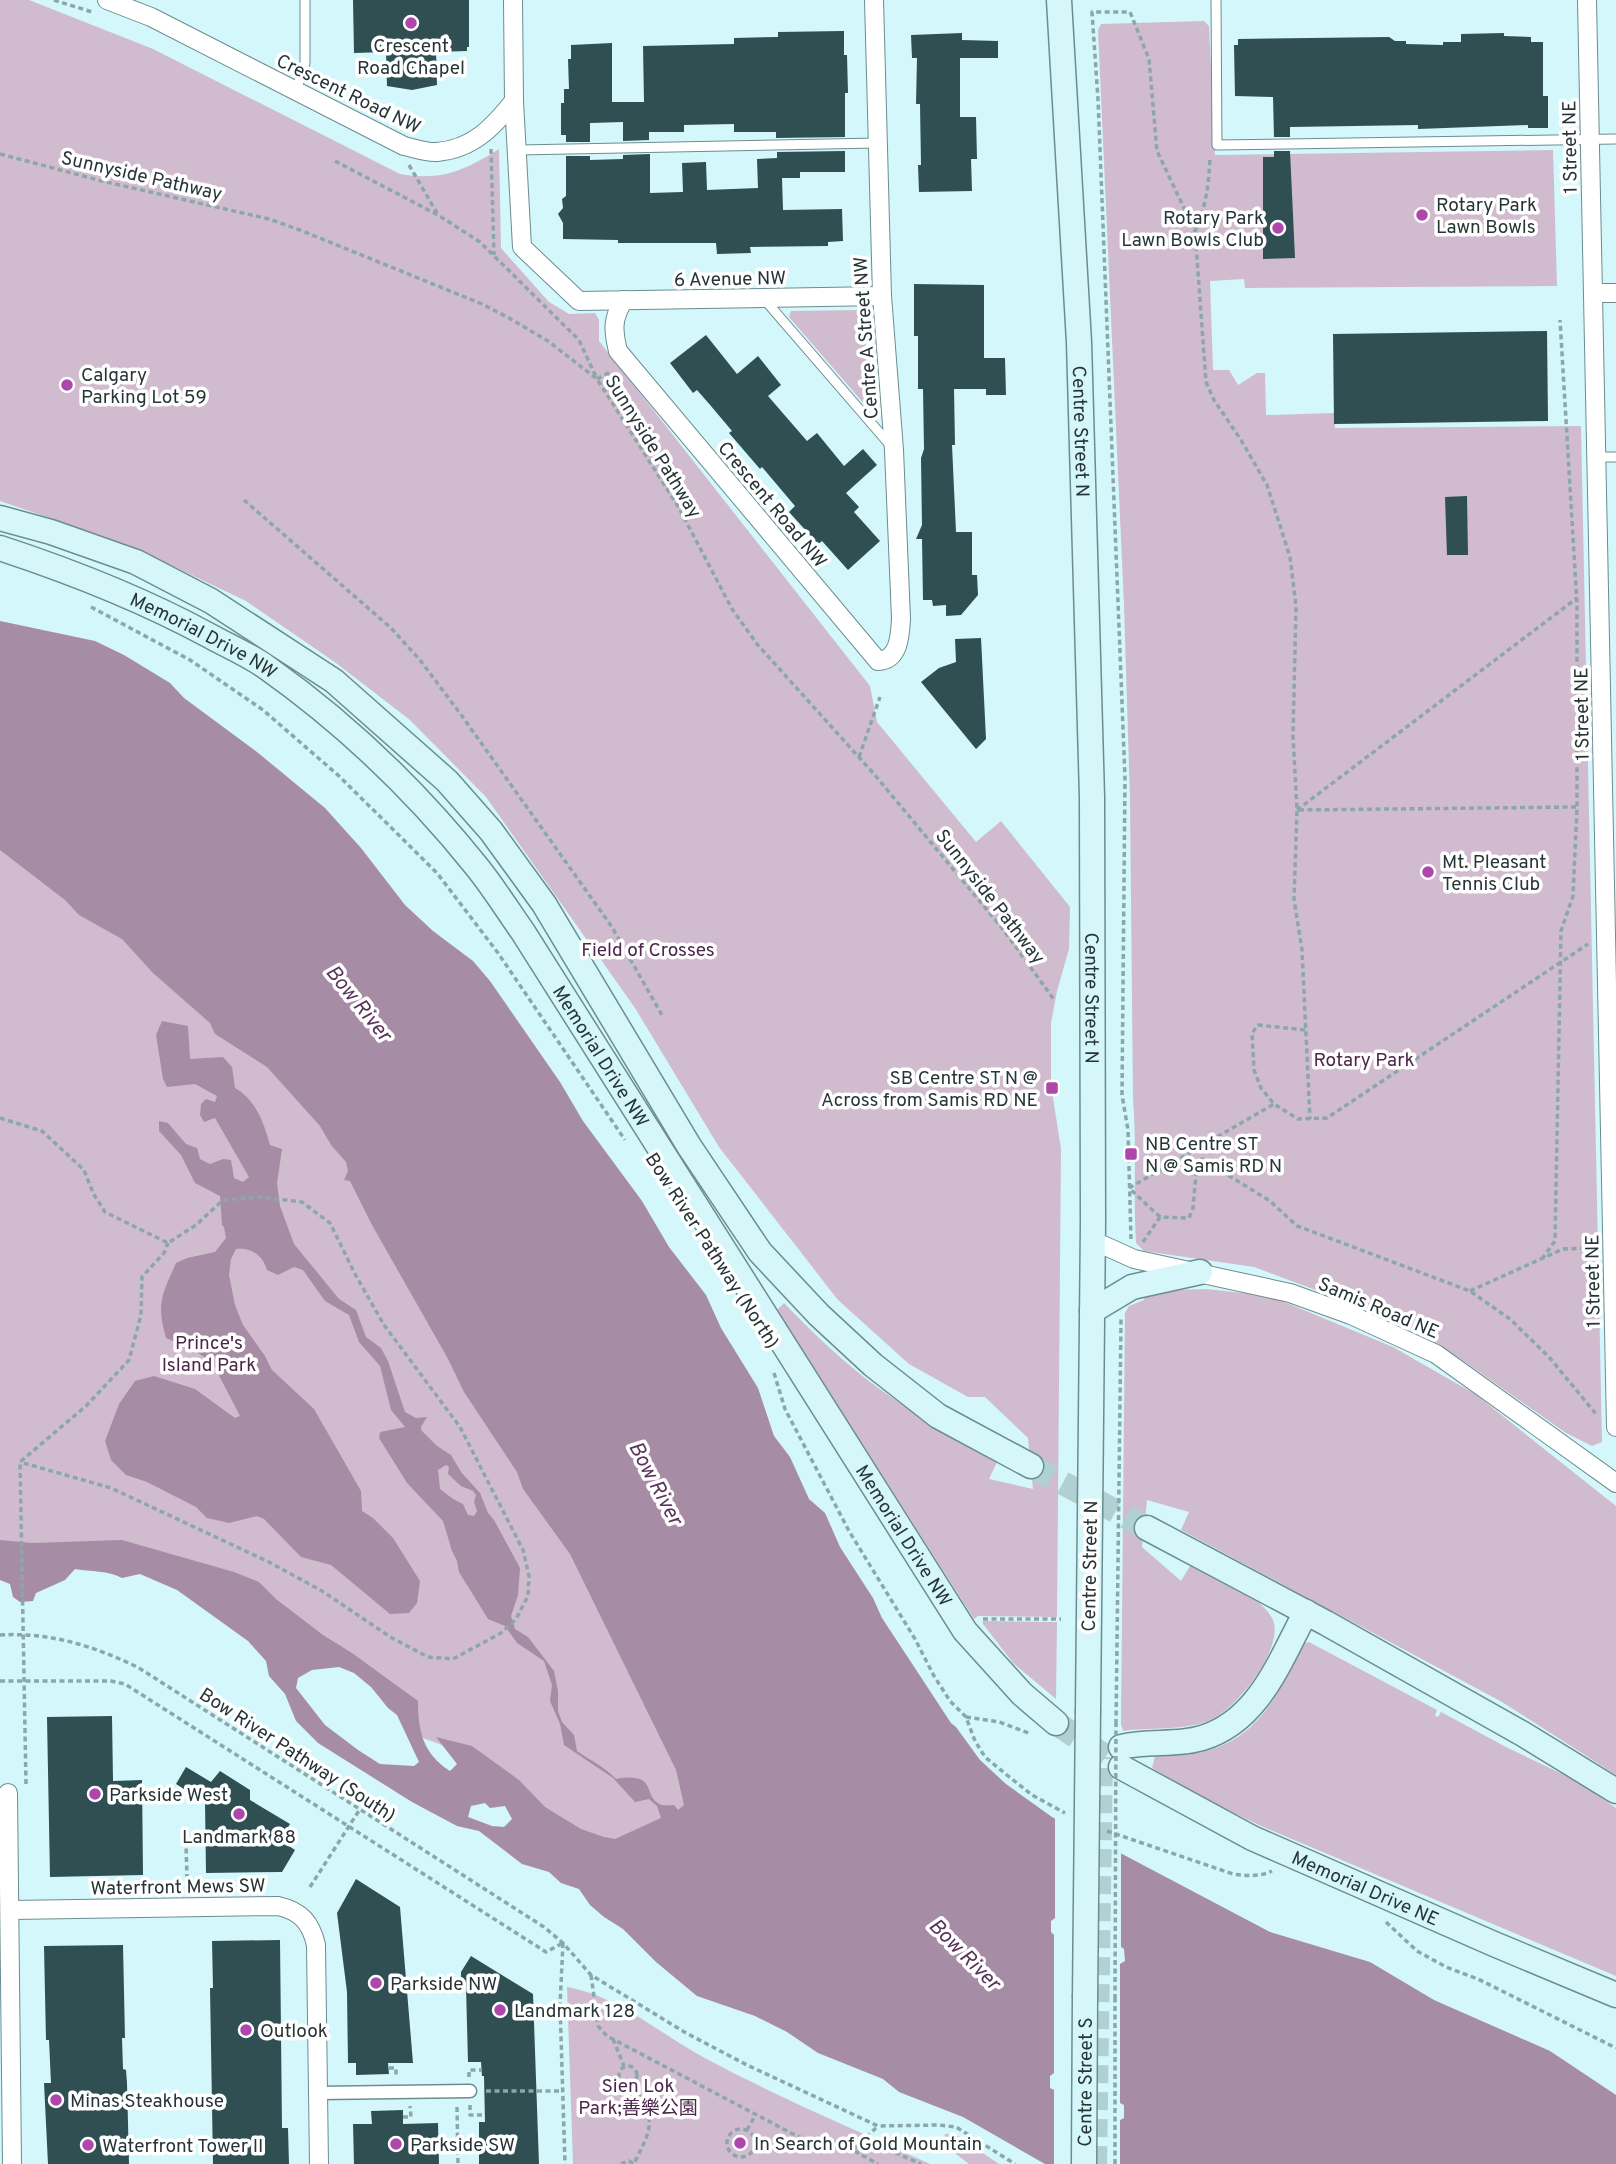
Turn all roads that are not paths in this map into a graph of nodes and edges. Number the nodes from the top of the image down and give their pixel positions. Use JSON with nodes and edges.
{"nodes":[{"id":1,"x":107,"y":0,"type":"edge"},
{"id":2,"x":305,"y":0,"type":"edge"},
{"id":3,"x":513,"y":0,"type":"edge"},
{"id":4,"x":874,"y":0,"type":"edge"},
{"id":5,"x":1059,"y":0,"type":"edge"},
{"id":6,"x":1216,"y":0,"type":"edge"},
{"id":7,"x":1587,"y":0,"type":"edge"},
{"id":8,"x":296,"y":91,"type":"junction"},
{"id":9,"x":514,"y":101,"type":"junction"},
{"id":10,"x":1590,"y":139,"type":"junction"},
{"id":11,"x":1616,"y":139,"type":"edge"},
{"id":12,"x":877,"y":144,"type":"junction"},
{"id":13,"x":518,"y":150,"type":"junction"},
{"id":14,"x":1593,"y":293,"type":"junction"},
{"id":15,"x":1616,"y":293,"type":"edge"},
{"id":16,"x":882,"y":296,"type":"junction"},
{"id":17,"x":624,"y":299,"type":"junction"},
{"id":18,"x":764,"y":299,"type":"junction"},
{"id":19,"x":894,"y":450,"type":"junction"},
{"id":20,"x":1596,"y":457,"type":"junction"},
{"id":21,"x":1616,"y":457,"type":"edge"},
{"id":22,"x":0,"y":518,"type":"edge"},
{"id":23,"x":0,"y":548,"type":"edge"},
{"id":24,"x":1608,"y":597,"type":"edge"},
{"id":25,"x":878,"y":661,"type":"joint"},
{"id":26,"x":1609,"y":757,"type":"edge"},
{"id":27,"x":1611,"y":908,"type":"edge"},
{"id":28,"x":1612,"y":1062,"type":"edge"},
{"id":29,"x":1614,"y":1213,"type":"edge"},
{"id":30,"x":1092,"y":1240,"type":"junction"},
{"id":31,"x":1200,"y":1272,"type":"junction"},
{"id":32,"x":1092,"y":1311,"type":"junction"},
{"id":33,"x":1615,"y":1369,"type":"edge"},
{"id":34,"x":1616,"y":1420,"type":"edge"},
{"id":35,"x":1616,"y":1427,"type":"edge"},
{"id":36,"x":1031,"y":1466,"type":"tunnel mouth"},
{"id":37,"x":1616,"y":1483,"type":"edge"},
{"id":38,"x":1147,"y":1528,"type":"tunnel mouth"},
{"id":39,"x":1306,"y":1612,"type":"junction"},
{"id":40,"x":1056,"y":1723,"type":"tunnel mouth"},
{"id":41,"x":1616,"y":1791,"type":"edge"},
{"id":42,"x":9,"y":1793,"type":"dead end"},
{"id":43,"x":10,"y":1910,"type":"junction"},
{"id":44,"x":1616,"y":1995,"type":"edge"},
{"id":45,"x":1086,"y":1998,"type":"joint"},
{"id":46,"x":463,"y":2091,"type":"road end"},
{"id":47,"x":318,"y":2093,"type":"junction"},
{"id":48,"x":12,"y":2164,"type":"edge"},
{"id":49,"x":319,"y":2164,"type":"edge"},
{"id":50,"x":1084,"y":2164,"type":"edge"}],
"edges":[{"from":1,"to":8,"type":"street","name":"Crescent Road NW"},
{"from":2,"to":8,"type":"lane"},
{"from":3,"to":9,"type":"street"},
{"from":4,"to":12,"type":"street","name":"Centre A Street NW"},
{"from":5,"to":30,"type":"main road","name":"Centre Street N"},
{"from":6,"to":10,"type":"lane"},
{"from":7,"to":10,"type":"street","name":"1 Street NE"},
{"from":8,"to":9,"type":"street","name":"Crescent Road NW"},
{"from":9,"to":13,"type":"street"},
{"from":10,"to":11,"type":"lane"},
{"from":10,"to":14,"type":"street","name":"1 Street NE"},
{"from":12,"to":13,"type":"lane"},
{"from":12,"to":16,"type":"street","name":"Centre A Street NW"},
{"from":13,"to":17,"type":"street","name":"6 Avenue NW"},
{"from":14,"to":15,"type":"street"},
{"from":14,"to":20,"type":"street","name":"1 Street NE"},
{"from":16,"to":18,"type":"street","name":"6 Avenue NW"},
{"from":16,"to":19,"type":"street","name":"Centre A Street NW"},
{"from":17,"to":18,"type":"street","name":"6 Avenue NW"},
{"from":17,"to":25,"type":"street","name":"Crescent Road NW"},
{"from":18,"to":19,"type":"lane"},
{"from":19,"to":25,"type":"street","name":"Centre A Street NW"},
{"from":20,"to":21,"type":"lane"},
{"from":20,"to":24,"type":"street","name":"1 Street NE"},
{"from":22,"to":36,"type":"main road","name":"Memorial Drive NW"},
{"from":23,"to":40,"type":"main road","name":"Memorial Drive NW"},
{"from":24,"to":26,"type":"street","name":"1 Street NE"},
{"from":26,"to":27,"type":"street","name":"1 Street NE"},
{"from":27,"to":28,"type":"street","name":"1 Street NE"},
{"from":28,"to":29,"type":"street","name":"1 Street NE"},
{"from":29,"to":33,"type":"street","name":"1 Street NE"},
{"from":30,"to":31,"type":"street","name":"Samis Road NE"},
{"from":30,"to":32,"type":"main road","name":"Centre Street N"},
{"from":31,"to":32,"type":"main road"},
{"from":31,"to":37,"type":"street","name":"Samis Road NE"},
{"from":32,"to":45,"type":"main road","name":"Centre Street N","bridge":true},
{"from":33,"to":34,"type":"street","name":"1 Street NE"},
{"from":34,"to":35,"type":"street","name":"1 Street NE"},
{"from":38,"to":39,"type":"main road"},
{"from":39,"to":41,"type":"main road"},
{"from":39,"to":44,"type":"main road","name":"Memorial Drive NE"},
{"from":42,"to":43,"type":"street"},
{"from":43,"to":47,"type":"street","name":"Waterfront Mews SW"},
{"from":43,"to":48,"type":"street"},
{"from":45,"to":50,"type":"main road","name":"Centre Street S"},
{"from":46,"to":47,"type":"street"},
{"from":47,"to":49,"type":"street","name":"Waterfront Mews SW"}]}
